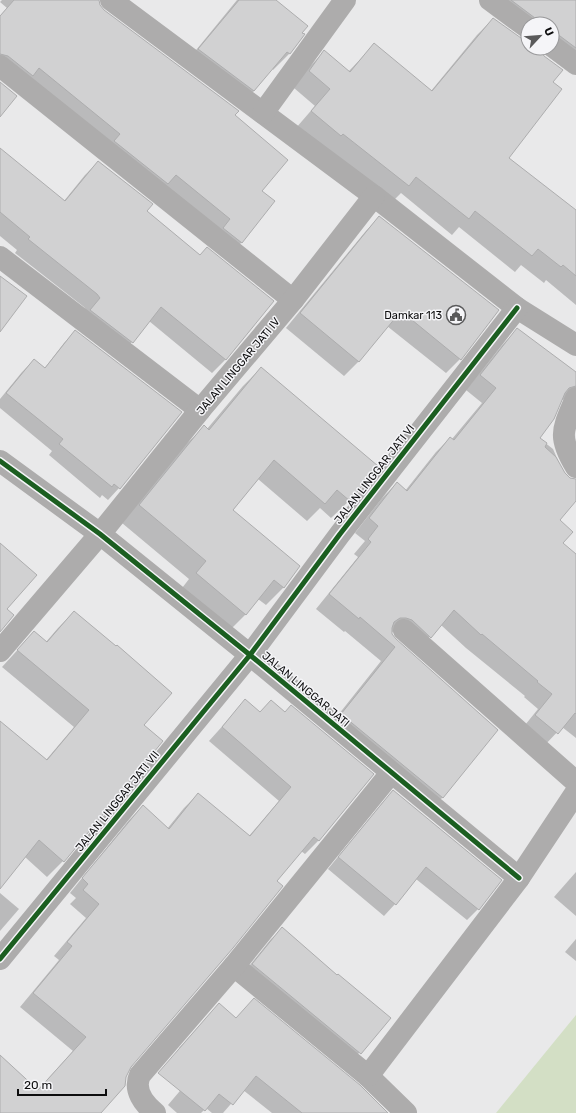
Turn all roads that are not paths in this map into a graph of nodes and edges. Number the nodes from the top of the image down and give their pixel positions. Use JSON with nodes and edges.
{"nodes":[{"id":1,"x":111,"y":0,"type":"edge"},
{"id":2,"x":345,"y":0,"type":"edge"},
{"id":3,"x":490,"y":0,"type":"edge"},
{"id":4,"x":520,"y":22,"type":"edge"},
{"id":5,"x":560,"y":52,"type":"edge"},
{"id":6,"x":576,"y":64,"type":"edge"},
{"id":7,"x":0,"y":66,"type":"edge"},
{"id":8,"x":264,"y":113,"type":"junction"},
{"id":9,"x":374,"y":196,"type":"junction"},
{"id":10,"x":0,"y":257,"type":"edge"},
{"id":11,"x":293,"y":300,"type":"junction"},
{"id":12,"x":517,"y":308,"type":"junction"},
{"id":13,"x":576,"y":345,"type":"edge"},
{"id":14,"x":576,"y":398,"type":"edge"},
{"id":15,"x":200,"y":410,"type":"junction"},
{"id":16,"x":0,"y":461,"type":"edge"},
{"id":17,"x":576,"y":467,"type":"edge"},
{"id":18,"x":100,"y":534,"type":"junction"},
{"id":19,"x":404,"y":630,"type":"dead end"},
{"id":20,"x":0,"y":651,"type":"edge"},
{"id":21,"x":250,"y":655,"type":"junction"},
{"id":22,"x":391,"y":773,"type":"junction"},
{"id":23,"x":576,"y":782,"type":"edge"},
{"id":24,"x":576,"y":792,"type":"edge"},
{"id":25,"x":519,"y":878,"type":"junction"},
{"id":26,"x":0,"y":959,"type":"edge"},
{"id":27,"x":234,"y":966,"type":"junction"},
{"id":28,"x":368,"y":1076,"type":"junction"},
{"id":29,"x":155,"y":1113,"type":"edge"},
{"id":30,"x":406,"y":1113,"type":"edge"}],
"edges":[{"from":1,"to":8,"type":"street"},
{"from":2,"to":8,"type":"street"},
{"from":3,"to":4,"type":"street"},
{"from":5,"to":6,"type":"street"},
{"from":7,"to":11,"type":"street"},
{"from":8,"to":9,"type":"street"},
{"from":9,"to":11,"type":"street","name":"JALAN LINGGAR JATI IV"},
{"from":9,"to":12,"type":"street"},
{"from":10,"to":15,"type":"street"},
{"from":11,"to":15,"type":"street","name":"JALAN LINGGAR JATI IV"},
{"from":12,"to":13,"type":"street"},
{"from":12,"to":21,"type":"street","name":"JALAN LINGGAR JATI VI"},
{"from":14,"to":17,"type":"street"},
{"from":15,"to":18,"type":"street","name":"JALAN LINGGAR JATI IV"},
{"from":16,"to":18,"type":"street","name":"JALAN LINGGAR JATI"},
{"from":18,"to":20,"type":"street","name":"JALAN LINGGAR JATI IV"},
{"from":18,"to":21,"type":"street","name":"JALAN LINGGAR JATI"},
{"from":19,"to":23,"type":"street"},
{"from":21,"to":22,"type":"street","name":"JALAN LINGGAR JATI"},
{"from":21,"to":26,"type":"street","name":"JALAN LINGGAR JATI VII"},
{"from":22,"to":25,"type":"street","name":"JALAN LINGGAR JATI"},
{"from":22,"to":27,"type":"street"},
{"from":24,"to":25,"type":"street"},
{"from":25,"to":28,"type":"street"},
{"from":27,"to":28,"type":"street"},
{"from":27,"to":29,"type":"street"},
{"from":28,"to":30,"type":"street"}]}
